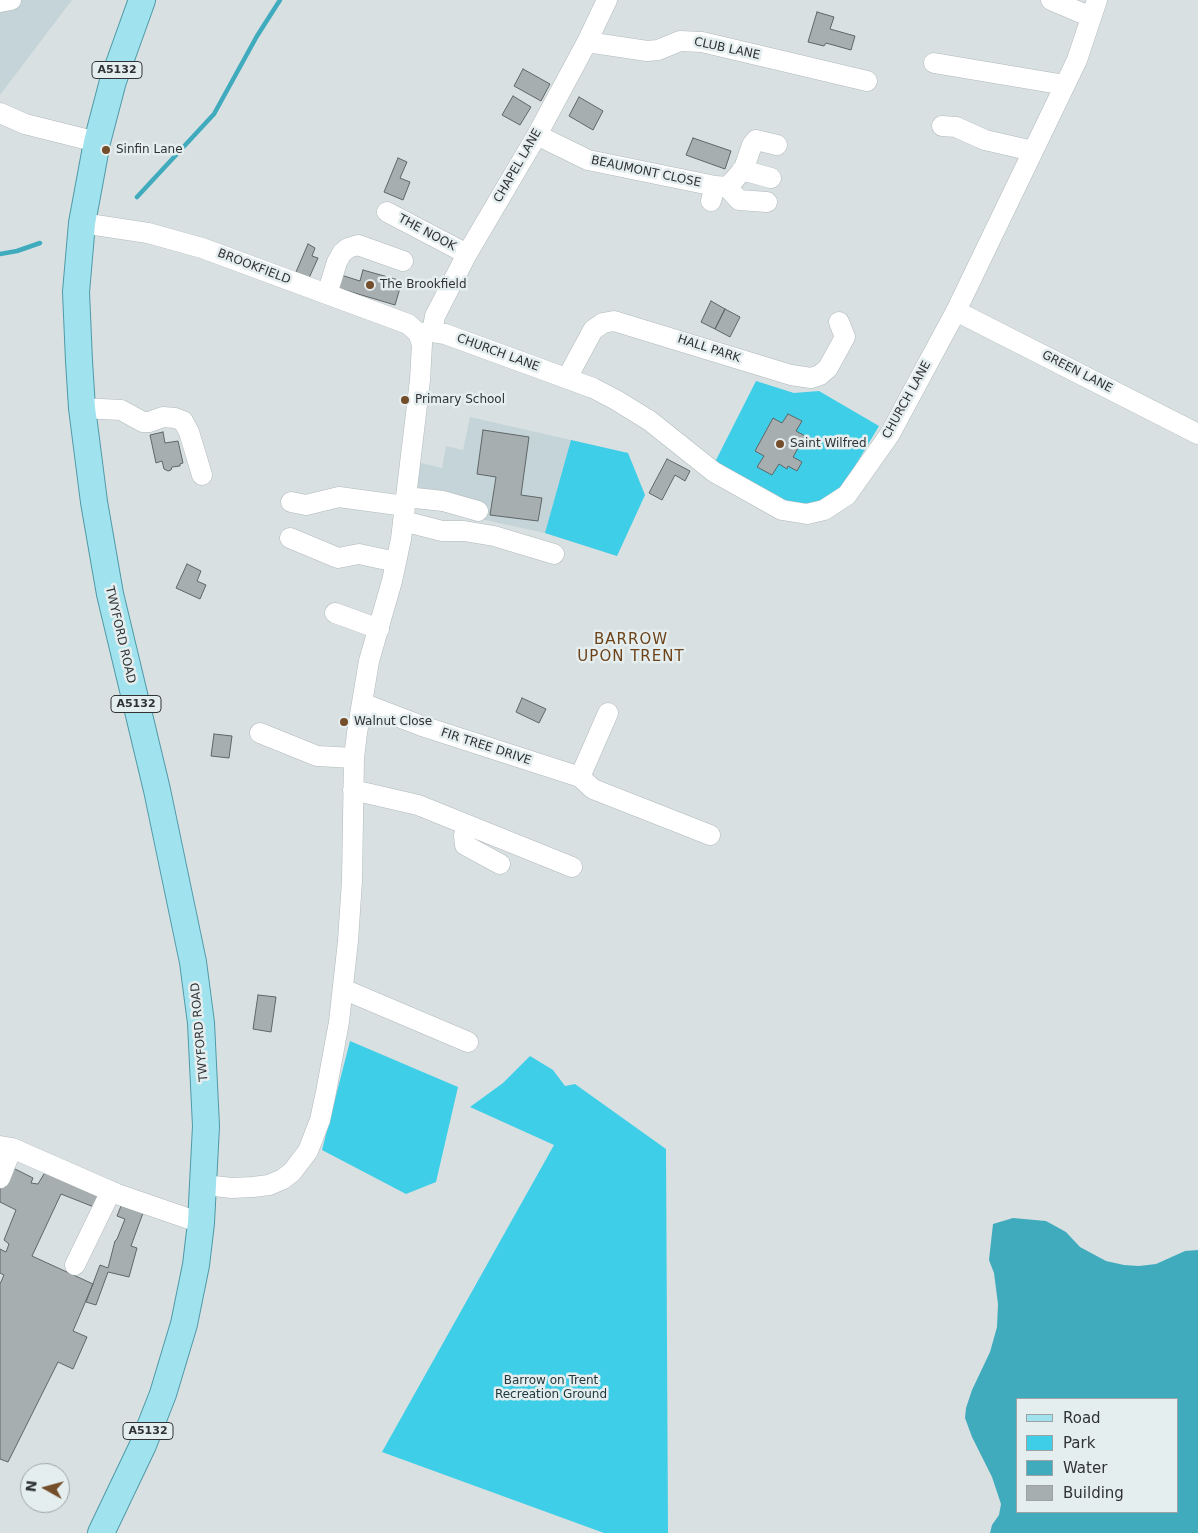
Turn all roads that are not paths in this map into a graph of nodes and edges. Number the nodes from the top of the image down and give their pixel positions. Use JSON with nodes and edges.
{"nodes":[{"id":1,"x":10,"y":0,"type":"edge"},
{"id":2,"x":142,"y":0,"type":"edge"},
{"id":3,"x":607,"y":0,"type":"edge"},
{"id":4,"x":1051,"y":0,"type":"edge"},
{"id":5,"x":0,"y":2,"type":"edge"},
{"id":6,"x":1094,"y":9,"type":"edge"},
{"id":7,"x":587,"y":42,"type":"junction"},
{"id":8,"x":934,"y":63,"type":"dead end"},
{"id":9,"x":867,"y":81,"type":"dead end"},
{"id":10,"x":1064,"y":85,"type":"junction"},
{"id":11,"x":0,"y":113,"type":"edge"},
{"id":12,"x":942,"y":126,"type":"dead end"},
{"id":13,"x":536,"y":135,"type":"junction"},
{"id":14,"x":97,"y":142,"type":"junction"},
{"id":15,"x":778,"y":145,"type":"dead end"},
{"id":16,"x":1033,"y":151,"type":"junction"},
{"id":17,"x":742,"y":170,"type":"junction"},
{"id":18,"x":770,"y":178,"type":"dead end"},
{"id":19,"x":718,"y":191,"type":"junction"},
{"id":20,"x":767,"y":202,"type":"dead end"},
{"id":21,"x":387,"y":212,"type":"dead end"},
{"id":22,"x":82,"y":223,"type":"junction"},
{"id":23,"x":467,"y":254,"type":"junction"},
{"id":24,"x":403,"y":261,"type":"dead end"},
{"id":25,"x":327,"y":294,"type":"junction"},
{"id":26,"x":956,"y":311,"type":"junction"},
{"id":27,"x":840,"y":322,"type":"dead end"},
{"id":28,"x":425,"y":333,"type":"junction"},
{"id":29,"x":567,"y":378,"type":"junction"},
{"id":30,"x":82,"y":408,"type":"junction"},
{"id":31,"x":1198,"y":434,"type":"edge"},
{"id":32,"x":202,"y":475,"type":"dead end"},
{"id":33,"x":291,"y":502,"type":"dead end"},
{"id":34,"x":405,"y":508,"type":"junction"},
{"id":35,"x":478,"y":511,"type":"dead end"},
{"id":36,"x":290,"y":538,"type":"dead end"},
{"id":37,"x":554,"y":554,"type":"dead end"},
{"id":38,"x":396,"y":562,"type":"junction"},
{"id":39,"x":335,"y":614,"type":"dead end"},
{"id":40,"x":379,"y":628,"type":"junction"},
{"id":41,"x":362,"y":703,"type":"junction"},
{"id":42,"x":608,"y":713,"type":"dead end"},
{"id":43,"x":260,"y":733,"type":"dead end"},
{"id":44,"x":354,"y":758,"type":"junction"},
{"id":45,"x":580,"y":777,"type":"junction"},
{"id":46,"x":353,"y":790,"type":"junction"},
{"id":47,"x":467,"y":825,"type":"junction"},
{"id":48,"x":710,"y":835,"type":"dead end"},
{"id":49,"x":500,"y":864,"type":"dead end"},
{"id":50,"x":572,"y":867,"type":"dead end"},
{"id":51,"x":343,"y":989,"type":"junction"},
{"id":52,"x":468,"y":1042,"type":"dead end"},
{"id":53,"x":6,"y":1147,"type":"edge"},
{"id":54,"x":0,"y":1178,"type":"edge"},
{"id":55,"x":204,"y":1185,"type":"junction"},
{"id":56,"x":112,"y":1191,"type":"junction"},
{"id":57,"x":201,"y":1223,"type":"junction"},
{"id":58,"x":75,"y":1266,"type":"dead end"},
{"id":59,"x":101,"y":1533,"type":"edge"}],
"edges":[{"from":1,"to":5,"type":"street"},
{"from":2,"to":14,"type":"main road","number":"A5132"},
{"from":3,"to":7,"type":"street","name":"CHAPEL LANE"},
{"from":4,"to":6,"type":"street"},
{"from":6,"to":10,"type":"street","name":"CHURCH LANE"},
{"from":7,"to":9,"type":"street","name":"CLUB LANE"},
{"from":7,"to":13,"type":"street","name":"CHAPEL LANE"},
{"from":8,"to":10,"type":"street"},
{"from":10,"to":16,"type":"street","name":"CHURCH LANE"},
{"from":11,"to":14,"type":"street"},
{"from":12,"to":16,"type":"street"},
{"from":13,"to":19,"type":"street","name":"BEAUMONT CLOSE"},
{"from":13,"to":23,"type":"street","name":"CHAPEL LANE"},
{"from":14,"to":22,"type":"main road","name":"TWYFORD ROAD","number":"A5132"},
{"from":15,"to":17,"type":"street"},
{"from":16,"to":26,"type":"street","name":"CHURCH LANE"},
{"from":17,"to":18,"type":"street"},
{"from":17,"to":19,"type":"street"},
{"from":19,"to":20,"type":"street"},
{"from":21,"to":23,"type":"street","name":"THE NOOK"},
{"from":22,"to":25,"type":"street","name":"BROOKFIELD"},
{"from":22,"to":30,"type":"main road","name":"TWYFORD ROAD","number":"A5132"},
{"from":23,"to":28,"type":"street","name":"CHAPEL LANE"},
{"from":24,"to":25,"type":"street"},
{"from":25,"to":28,"type":"street","name":"BROOKFIELD"},
{"from":26,"to":29,"type":"street","name":"CHURCH LANE"},
{"from":26,"to":31,"type":"street","name":"GREEN LANE"},
{"from":27,"to":29,"type":"street","name":"HALL PARK"},
{"from":28,"to":29,"type":"street","name":"CHURCH LANE"},
{"from":28,"to":34,"type":"street"},
{"from":30,"to":32,"type":"street"},
{"from":30,"to":55,"type":"main road","name":"TWYFORD ROAD","number":"A5132"},
{"from":33,"to":34,"type":"street"},
{"from":34,"to":35,"type":"street"},
{"from":34,"to":37,"type":"street"},
{"from":34,"to":38,"type":"street"},
{"from":36,"to":38,"type":"street"},
{"from":38,"to":40,"type":"street"},
{"from":39,"to":40,"type":"street"},
{"from":40,"to":41,"type":"street"},
{"from":41,"to":44,"type":"street"},
{"from":41,"to":45,"type":"street","name":"FIR TREE DRIVE"},
{"from":42,"to":45,"type":"street"},
{"from":43,"to":44,"type":"street"},
{"from":44,"to":46,"type":"street"},
{"from":45,"to":48,"type":"street","name":"FIR TREE DRIVE"},
{"from":46,"to":47,"type":"street"},
{"from":46,"to":51,"type":"street"},
{"from":47,"to":49,"type":"street"},
{"from":47,"to":50,"type":"street"},
{"from":51,"to":52,"type":"street"},
{"from":51,"to":55,"type":"street"},
{"from":53,"to":54,"type":"street"},
{"from":53,"to":56,"type":"street"},
{"from":55,"to":57,"type":"main road","name":"TWYFORD ROAD","number":"A5132"},
{"from":56,"to":57,"type":"street"},
{"from":56,"to":58,"type":"street"},
{"from":57,"to":59,"type":"main road","name":"TWYFORD ROAD","number":"A5132"}]}
